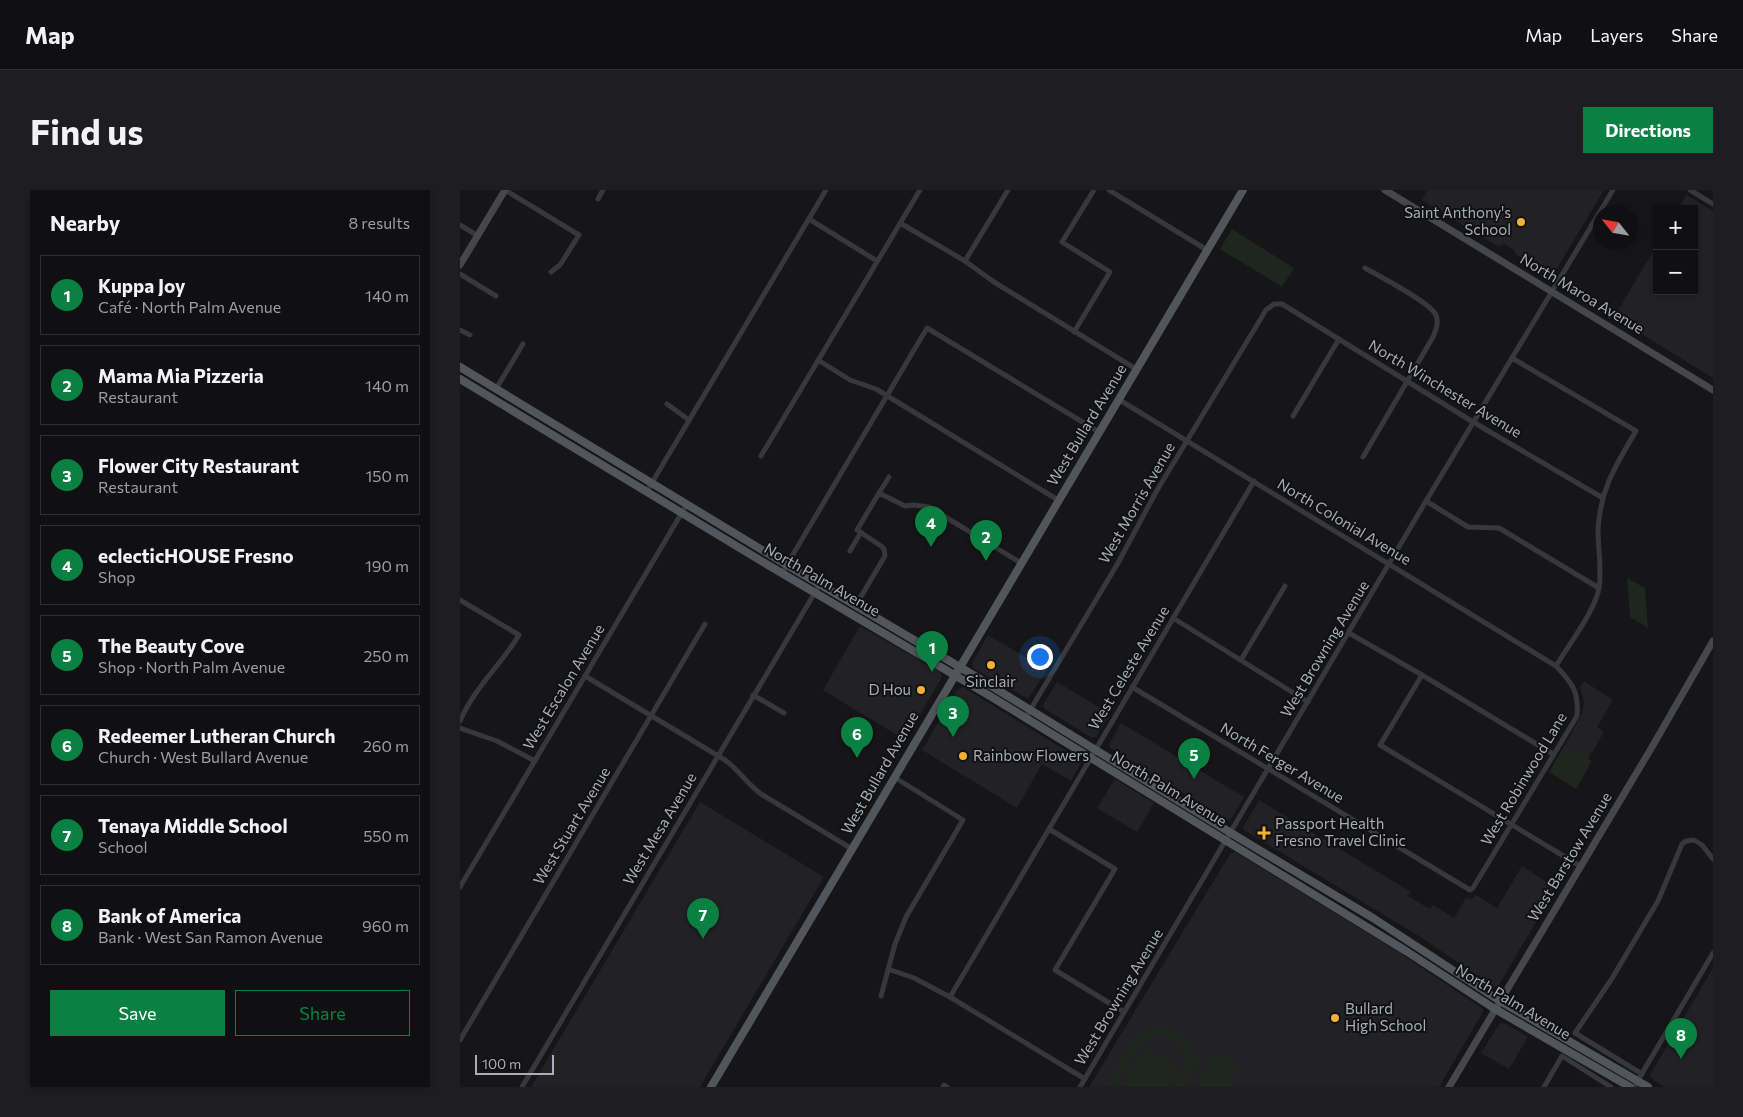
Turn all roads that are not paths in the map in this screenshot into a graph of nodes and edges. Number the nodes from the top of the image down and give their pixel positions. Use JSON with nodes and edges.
{"nodes":[{"id":1,"x":505,"y":190,"type":"edge"},
{"id":2,"x":603,"y":190,"type":"edge"},
{"id":3,"x":826,"y":190,"type":"edge"},
{"id":4,"x":920,"y":190,"type":"edge"},
{"id":5,"x":1008,"y":190,"type":"edge"},
{"id":6,"x":1094,"y":190,"type":"edge"},
{"id":7,"x":1109,"y":190,"type":"edge"},
{"id":8,"x":1242,"y":190,"type":"edge"},
{"id":9,"x":1385,"y":190,"type":"edge"},
{"id":10,"x":1613,"y":190,"type":"edge"},
{"id":11,"x":1690,"y":190,"type":"edge"},
{"id":12,"x":1700,"y":193,"type":"edge"},
{"id":13,"x":598,"y":199,"type":"dead end"},
{"id":14,"x":1713,"y":204,"type":"edge"},
{"id":15,"x":809,"y":219,"type":"junction"},
{"id":16,"x":900,"y":223,"type":"junction"},
{"id":17,"x":1592,"y":224,"type":"joint"},
{"id":18,"x":460,"y":225,"type":"edge"},
{"id":19,"x":478,"y":236,"type":"junction"},
{"id":20,"x":1207,"y":250,"type":"junction"},
{"id":21,"x":877,"y":261,"type":"junction"},
{"id":22,"x":965,"y":261,"type":"junction"},
{"id":23,"x":460,"y":265,"type":"edge"},
{"id":24,"x":1365,"y":268,"type":"dead end"},
{"id":25,"x":551,"y":272,"type":"dead end"},
{"id":26,"x":460,"y":274,"type":"edge"},
{"id":27,"x":1552,"y":292,"type":"junction"},
{"id":28,"x":496,"y":296,"type":"dead end"},
{"id":29,"x":1274,"y":304,"type":"joint"},
{"id":30,"x":460,"y":330,"type":"edge"},
{"id":31,"x":1074,"y":332,"type":"junction"},
{"id":32,"x":470,"y":335,"type":"dead end"},
{"id":33,"x":1339,"y":340,"type":"junction"},
{"id":34,"x":524,"y":344,"type":"dead end"},
{"id":35,"x":1512,"y":358,"type":"junction"},
{"id":36,"x":818,"y":360,"type":"junction"},
{"id":37,"x":460,"y":368,"type":"edge"},
{"id":38,"x":1136,"y":369,"type":"junction"},
{"id":39,"x":460,"y":379,"type":"edge"},
{"id":40,"x":1407,"y":381,"type":"junction"},
{"id":41,"x":496,"y":389,"type":"junction"},
{"id":42,"x":1713,"y":390,"type":"edge"},
{"id":43,"x":887,"y":396,"type":"junction"},
{"id":44,"x":1118,"y":399,"type":"junction"},
{"id":45,"x":667,"y":404,"type":"dead end"},
{"id":46,"x":1293,"y":416,"type":"dead end"},
{"id":47,"x":689,"y":420,"type":"junction"},
{"id":48,"x":1473,"y":422,"type":"junction"},
{"id":49,"x":1099,"y":432,"type":"junction"},
{"id":50,"x":1187,"y":441,"type":"junction"},
{"id":51,"x":761,"y":456,"type":"dead end"},
{"id":52,"x":1363,"y":458,"type":"dead end"},
{"id":53,"x":889,"y":477,"type":"dead end"},
{"id":54,"x":1254,"y":481,"type":"junction"},
{"id":55,"x":652,"y":483,"type":"junction"},
{"id":56,"x":647,"y":491,"type":"junction"},
{"id":57,"x":879,"y":493,"type":"junction"},
{"id":58,"x":1603,"y":498,"type":"junction"},
{"id":59,"x":1058,"y":500,"type":"junction"},
{"id":60,"x":1426,"y":502,"type":"junction"},
{"id":61,"x":686,"y":504,"type":"junction"},
{"id":62,"x":682,"y":513,"type":"junction"},
{"id":63,"x":861,"y":532,"type":"junction"},
{"id":64,"x":850,"y":551,"type":"dead end"},
{"id":65,"x":1021,"y":562,"type":"junction"},
{"id":66,"x":1390,"y":564,"type":"junction"},
{"id":67,"x":787,"y":565,"type":"junction"},
{"id":68,"x":782,"y":573,"type":"junction"},
{"id":69,"x":820,"y":584,"type":"junction"},
{"id":70,"x":1285,"y":586,"type":"dead end"},
{"id":71,"x":1599,"y":588,"type":"junction"},
{"id":72,"x":815,"y":593,"type":"junction"},
{"id":73,"x":460,"y":600,"type":"edge"},
{"id":74,"x":856,"y":605,"type":"junction"},
{"id":75,"x":846,"y":611,"type":"junction"},
{"id":76,"x":1173,"y":618,"type":"junction"},
{"id":77,"x":705,"y":624,"type":"dead end"},
{"id":78,"x":898,"y":630,"type":"junction"},
{"id":79,"x":1349,"y":633,"type":"junction"},
{"id":80,"x":1713,"y":641,"type":"edge"},
{"id":81,"x":1241,"y":660,"type":"junction"},
{"id":82,"x":960,"y":666,"type":"junction"},
{"id":83,"x":1556,"y":666,"type":"junction"},
{"id":84,"x":954,"y":674,"type":"junction"},
{"id":85,"x":1422,"y":675,"type":"junction"},
{"id":86,"x":585,"y":676,"type":"junction"},
{"id":87,"x":1132,"y":687,"type":"junction"},
{"id":88,"x":754,"y":695,"type":"junction"},
{"id":89,"x":1308,"y":702,"type":"junction"},
{"id":90,"x":1030,"y":710,"type":"junction"},
{"id":91,"x":784,"y":713,"type":"dead end"},
{"id":92,"x":652,"y":716,"type":"junction"},
{"id":93,"x":1026,"y":718,"type":"junction"},
{"id":94,"x":460,"y":720,"type":"edge"},
{"id":95,"x":460,"y":728,"type":"edge"},
{"id":96,"x":1096,"y":749,"type":"junction"},
{"id":97,"x":1553,"y":754,"type":"junction"},
{"id":98,"x":718,"y":755,"type":"junction"},
{"id":99,"x":1091,"y":758,"type":"junction"},
{"id":100,"x":534,"y":761,"type":"junction"},
{"id":101,"x":1269,"y":770,"type":"junction"},
{"id":102,"x":894,"y":777,"type":"junction"},
{"id":103,"x":1512,"y":825,"type":"junction"},
{"id":104,"x":1049,"y":829,"type":"junction"},
{"id":105,"x":1231,"y":833,"type":"junction"},
{"id":106,"x":1226,"y":840,"type":"junction"},
{"id":107,"x":852,"y":849,"type":"junction"},
{"id":108,"x":1713,"y":859,"type":"edge"},
{"id":109,"x":1580,"y":866,"type":"junction"},
{"id":110,"x":461,"y":883,"type":"edge"},
{"id":111,"x":1470,"y":890,"type":"joint"},
{"id":112,"x":1354,"y":906,"type":"junction"},
{"id":113,"x":1348,"y":915,"type":"junction"},
{"id":114,"x":1713,"y":952,"type":"edge"},
{"id":115,"x":888,"y":969,"type":"junction"},
{"id":116,"x":881,"y":996,"type":"dead end"},
{"id":117,"x":950,"y":997,"type":"junction"},
{"id":118,"x":1500,"y":1001,"type":"junction"},
{"id":119,"x":1495,"y":1009,"type":"junction"},
{"id":120,"x":1124,"y":1012,"type":"junction"},
{"id":121,"x":460,"y":1040,"type":"edge"},
{"id":122,"x":1085,"y":1079,"type":"junction"},
{"id":123,"x":1636,"y":1082,"type":"edge"},
{"id":124,"x":522,"y":1087,"type":"edge"},
{"id":125,"x":711,"y":1087,"type":"edge"},
{"id":126,"x":1080,"y":1087,"type":"edge"},
{"id":127,"x":1449,"y":1087,"type":"edge"},
{"id":128,"x":1544,"y":1087,"type":"edge"},
{"id":129,"x":1611,"y":1087,"type":"edge"},
{"id":130,"x":1648,"y":1087,"type":"edge"}],
"edges":[{"from":1,"to":19,"type":"street"},
{"from":1,"to":25,"type":"street"},
{"from":2,"to":13,"type":"street"},
{"from":3,"to":15,"type":"street"},
{"from":4,"to":16,"type":"street"},
{"from":5,"to":22,"type":"street"},
{"from":6,"to":31,"type":"street"},
{"from":7,"to":20,"type":"street"},
{"from":8,"to":20,"type":"main road","name":"West Bullard Avenue"},
{"from":9,"to":27,"type":"street","name":"North Maroa Avenue"},
{"from":10,"to":17,"type":"street","name":"West Browning Avenue"},
{"from":11,"to":12,"type":"street"},
{"from":12,"to":14,"type":"street"},
{"from":15,"to":21,"type":"street"},
{"from":15,"to":47,"type":"street"},
{"from":16,"to":21,"type":"street"},
{"from":16,"to":22,"type":"street"},
{"from":17,"to":27,"type":"street","name":"West Browning Avenue"},
{"from":18,"to":19,"type":"street"},
{"from":19,"to":23,"type":"street"},
{"from":20,"to":38,"type":"main road","name":"West Bullard Avenue"},
{"from":21,"to":36,"type":"street"},
{"from":22,"to":31,"type":"street"},
{"from":24,"to":40,"type":"street"},
{"from":26,"to":28,"type":"street"},
{"from":27,"to":35,"type":"street","name":"West Browning Avenue"},
{"from":27,"to":42,"type":"street","name":"North Maroa Avenue"},
{"from":29,"to":33,"type":"street","name":"North Winchester Avenue"},
{"from":29,"to":50,"type":"street","name":"West Morris Avenue"},
{"from":30,"to":32,"type":"street"},
{"from":31,"to":38,"type":"street"},
{"from":33,"to":40,"type":"street","name":"North Winchester Avenue"},
{"from":33,"to":46,"type":"street"},
{"from":34,"to":41,"type":"street"},
{"from":35,"to":48,"type":"street","name":"West Browning Avenue"},
{"from":35,"to":58,"type":"street"},
{"from":36,"to":43,"type":"street"},
{"from":36,"to":51,"type":"street"},
{"from":37,"to":41,"type":"main road","name":"North Palm Avenue"},
{"from":38,"to":44,"type":"main road","name":"West Bullard Avenue"},
{"from":39,"to":56,"type":"main road","name":"North Palm Avenue"},
{"from":40,"to":48,"type":"street","name":"North Winchester Avenue"},
{"from":40,"to":52,"type":"street"},
{"from":41,"to":55,"type":"main road","name":"North Palm Avenue"},
{"from":43,"to":49,"type":"street"},
{"from":43,"to":59,"type":"street"},
{"from":43,"to":67,"type":"street"},
{"from":44,"to":49,"type":"main road","name":"West Bullard Avenue"},
{"from":44,"to":50,"type":"street","name":"North Colonial Avenue"},
{"from":45,"to":47,"type":"street"},
{"from":47,"to":55,"type":"street"},
{"from":48,"to":58,"type":"street","name":"North Winchester Avenue"},
{"from":48,"to":60,"type":"street","name":"West Browning Avenue"},
{"from":49,"to":59,"type":"main road","name":"West Bullard Avenue"},
{"from":50,"to":54,"type":"street","name":"North Colonial Avenue"},
{"from":50,"to":90,"type":"street","name":"West Morris Avenue"},
{"from":53,"to":57,"type":"street"},
{"from":54,"to":66,"type":"street","name":"North Colonial Avenue"},
{"from":54,"to":76,"type":"street","name":"West Celeste Avenue"},
{"from":55,"to":56,"type":"street"},
{"from":55,"to":61,"type":"main road","name":"North Palm Avenue"},
{"from":56,"to":62,"type":"main road","name":"North Palm Avenue"},
{"from":57,"to":63,"type":"street"},
{"from":57,"to":65,"type":"street"},
{"from":58,"to":71,"type":"street"},
{"from":59,"to":65,"type":"main road","name":"West Bullard Avenue"},
{"from":60,"to":66,"type":"street","name":"West Browning Avenue"},
{"from":60,"to":71,"type":"street"},
{"from":61,"to":62,"type":"street","name":"West Escalon Avenue"},
{"from":61,"to":67,"type":"main road","name":"North Palm Avenue"},
{"from":62,"to":68,"type":"main road","name":"North Palm Avenue"},
{"from":62,"to":86,"type":"street","name":"West Escalon Avenue"},
{"from":63,"to":64,"type":"street"},
{"from":63,"to":74,"type":"street"},
{"from":65,"to":82,"type":"main road","name":"West Bullard Avenue"},
{"from":66,"to":79,"type":"street","name":"West Browning Avenue"},
{"from":66,"to":83,"type":"street","name":"North Colonial Avenue"},
{"from":67,"to":68,"type":"street"},
{"from":67,"to":69,"type":"main road","name":"North Palm Avenue"},
{"from":68,"to":72,"type":"main road","name":"North Palm Avenue"},
{"from":69,"to":72,"type":"street","name":"West Mesa Avenue"},
{"from":69,"to":74,"type":"main road","name":"North Palm Avenue"},
{"from":70,"to":81,"type":"street"},
{"from":71,"to":83,"type":"street"},
{"from":72,"to":75,"type":"main road","name":"North Palm Avenue"},
{"from":72,"to":88,"type":"street","name":"West Mesa Avenue"},
{"from":73,"to":94,"type":"street"},
{"from":74,"to":78,"type":"main road","name":"North Palm Avenue"},
{"from":75,"to":78,"type":"main road"},
{"from":75,"to":84,"type":"main road","name":"North Palm Avenue"},
{"from":76,"to":81,"type":"street"},
{"from":76,"to":87,"type":"street","name":"West Celeste Avenue"},
{"from":77,"to":92,"type":"street","name":"West Stuart Avenue"},
{"from":78,"to":82,"type":"main road","name":"North Palm Avenue"},
{"from":79,"to":85,"type":"street"},
{"from":79,"to":89,"type":"street","name":"West Browning Avenue"},
{"from":80,"to":109,"type":"street","name":"West Barstow Avenue"},
{"from":81,"to":89,"type":"street"},
{"from":82,"to":84,"type":"main road","name":"West Bullard Avenue"},
{"from":82,"to":90,"type":"main road","name":"North Palm Avenue"},
{"from":83,"to":97,"type":"street","name":"West Robinwood Lane"},
{"from":84,"to":93,"type":"main road","name":"North Palm Avenue"},
{"from":84,"to":102,"type":"main road","name":"West Bullard Avenue"},
{"from":85,"to":97,"type":"street"},
{"from":85,"to":103,"type":"street"},
{"from":86,"to":92,"type":"street"},
{"from":86,"to":100,"type":"street","name":"West Escalon Avenue"},
{"from":87,"to":96,"type":"street","name":"West Celeste Avenue"},
{"from":87,"to":101,"type":"street","name":"North Ferger Avenue"},
{"from":88,"to":91,"type":"street"},
{"from":88,"to":98,"type":"street","name":"West Mesa Avenue"},
{"from":89,"to":101,"type":"street","name":"West Browning Avenue"},
{"from":90,"to":93,"type":"street","name":"West Morris Avenue"},
{"from":90,"to":96,"type":"main road","name":"North Palm Avenue"},
{"from":92,"to":98,"type":"street"},
{"from":92,"to":121,"type":"street","name":"West Stuart Avenue"},
{"from":93,"to":99,"type":"main road","name":"North Palm Avenue"},
{"from":95,"to":100,"type":"street"},
{"from":96,"to":99,"type":"street","name":"West Celeste Avenue"},
{"from":96,"to":105,"type":"main road","name":"North Palm Avenue"},
{"from":97,"to":103,"type":"street","name":"West Robinwood Lane"},
{"from":98,"to":107,"type":"street"},
{"from":98,"to":124,"type":"street","name":"West Mesa Avenue"},
{"from":99,"to":104,"type":"street","name":"West Celeste Avenue"},
{"from":99,"to":106,"type":"main road","name":"North Palm Avenue"},
{"from":100,"to":110,"type":"street","name":"West Escalon Avenue"},
{"from":101,"to":105,"type":"street","name":"West Browning Avenue"},
{"from":101,"to":111,"type":"street","name":"North Ferger Avenue"},
{"from":102,"to":107,"type":"main road","name":"West Bullard Avenue"},
{"from":102,"to":115,"type":"street"},
{"from":103,"to":109,"type":"street"},
{"from":103,"to":111,"type":"street","name":"West Robinwood Lane"},
{"from":104,"to":117,"type":"street","name":"West Celeste Avenue"},
{"from":104,"to":120,"type":"street"},
{"from":105,"to":106,"type":"street","name":"West Browning Avenue"},
{"from":105,"to":112,"type":"main road","name":"North Palm Avenue"},
{"from":106,"to":113,"type":"main road","name":"North Palm Avenue"},
{"from":106,"to":120,"type":"street","name":"West Browning Avenue"},
{"from":107,"to":125,"type":"main road","name":"West Bullard Avenue"},
{"from":108,"to":123,"type":"street"},
{"from":109,"to":118,"type":"street","name":"West Barstow Avenue"},
{"from":112,"to":113,"type":"street"},
{"from":112,"to":118,"type":"main road","name":"North Palm Avenue"},
{"from":113,"to":119,"type":"main road","name":"North Palm Avenue"},
{"from":114,"to":123,"type":"street"},
{"from":115,"to":116,"type":"street"},
{"from":115,"to":117,"type":"street"},
{"from":117,"to":122,"type":"street"},
{"from":118,"to":119,"type":"street","name":"West Barstow Avenue"},
{"from":118,"to":123,"type":"main road","name":"North Palm Avenue"},
{"from":119,"to":123,"type":"main road","name":"North Palm Avenue"},
{"from":119,"to":127,"type":"street","name":"West Barstow Avenue"},
{"from":120,"to":122,"type":"street","name":"West Browning Avenue"},
{"from":122,"to":126,"type":"street","name":"West Browning Avenue"},
{"from":123,"to":130,"type":"main road","name":"North Palm Avenue"},
{"from":128,"to":129,"type":"street"}]}
